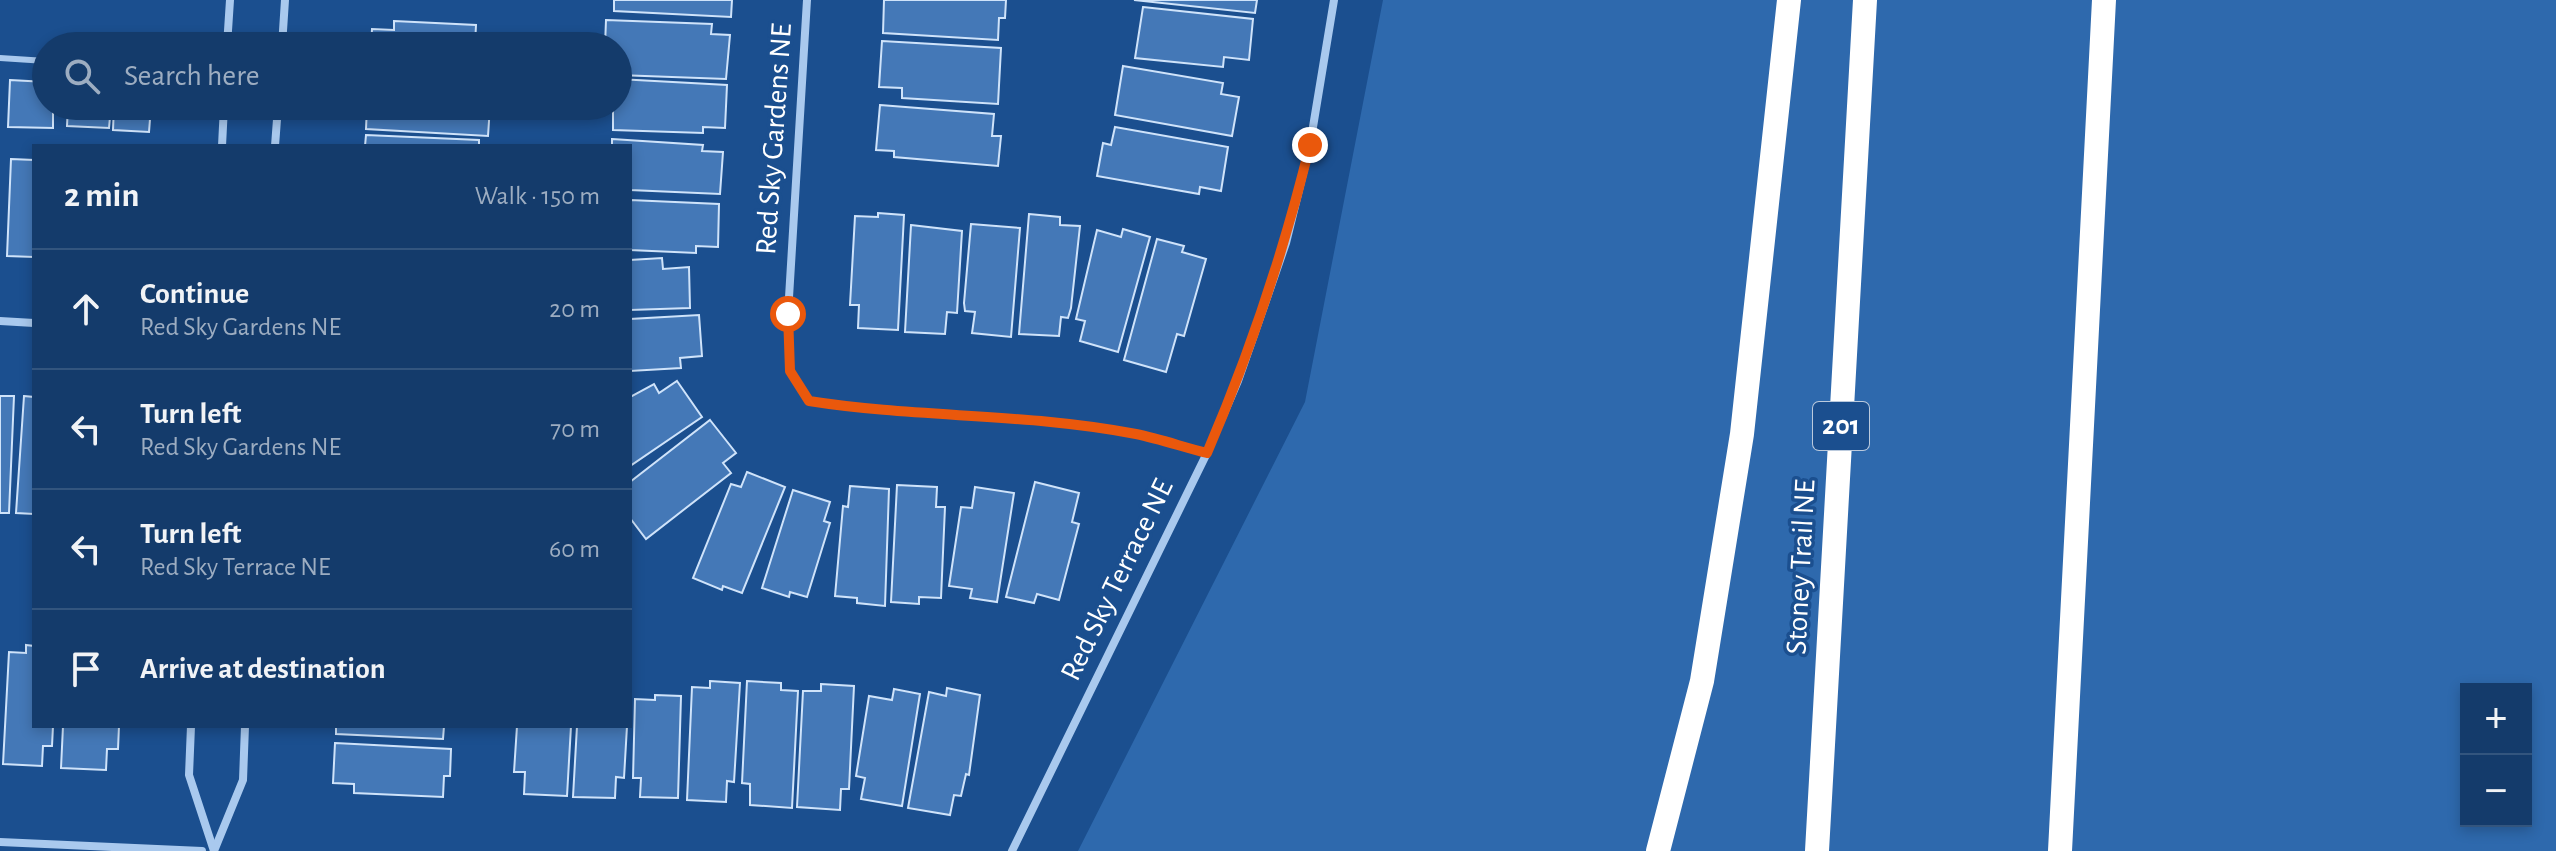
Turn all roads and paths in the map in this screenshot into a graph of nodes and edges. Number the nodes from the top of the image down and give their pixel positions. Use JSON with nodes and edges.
{"nodes":[{"id":1,"x":230,"y":0,"type":"edge"},
{"id":2,"x":285,"y":0,"type":"edge"},
{"id":3,"x":807,"y":0,"type":"edge"},
{"id":4,"x":1334,"y":0,"type":"edge"},
{"id":5,"x":1789,"y":0,"type":"edge"},
{"id":6,"x":1865,"y":0,"type":"edge"},
{"id":7,"x":2104,"y":0,"type":"edge"},
{"id":8,"x":228,"y":32,"type":"edge"},
{"id":9,"x":283,"y":32,"type":"edge"},
{"id":10,"x":0,"y":58,"type":"edge"},
{"id":11,"x":32,"y":60,"type":"edge"},
{"id":12,"x":223,"y":120,"type":"edge"},
{"id":13,"x":277,"y":120,"type":"edge"},
{"id":14,"x":222,"y":144,"type":"edge"},
{"id":15,"x":275,"y":144,"type":"edge"},
{"id":16,"x":0,"y":321,"type":"edge"},
{"id":17,"x":32,"y":323,"type":"edge"},
{"id":18,"x":1207,"y":453,"type":"junction"},
{"id":19,"x":191,"y":728,"type":"edge"},
{"id":20,"x":245,"y":728,"type":"edge"},
{"id":21,"x":0,"y":842,"type":"edge"},
{"id":22,"x":202,"y":851,"type":"edge"},
{"id":23,"x":214,"y":851,"type":"edge"},
{"id":24,"x":1012,"y":851,"type":"edge"},
{"id":25,"x":1658,"y":851,"type":"edge"},
{"id":26,"x":1817,"y":851,"type":"edge"},
{"id":27,"x":2060,"y":851,"type":"edge"}],
"edges":[{"from":1,"to":8,"type":"street"},
{"from":2,"to":9,"type":"street"},
{"from":3,"to":18,"type":"street","name":"Red Sky Gardens NE"},
{"from":4,"to":18,"type":"street","name":"Red Sky Terrace NE"},
{"from":5,"to":25,"type":"highway"},
{"from":6,"to":26,"type":"highway","name":"Stoney Trail NE","number":"201"},
{"from":7,"to":27,"type":"highway"},
{"from":10,"to":11,"type":"lane"},
{"from":12,"to":14,"type":"street"},
{"from":13,"to":15,"type":"street"},
{"from":16,"to":17,"type":"street"},
{"from":18,"to":24,"type":"street","name":"Red Sky Terrace NE"},
{"from":19,"to":23,"type":"street"},
{"from":20,"to":23,"type":"street"},
{"from":21,"to":22,"type":"street"}]}
